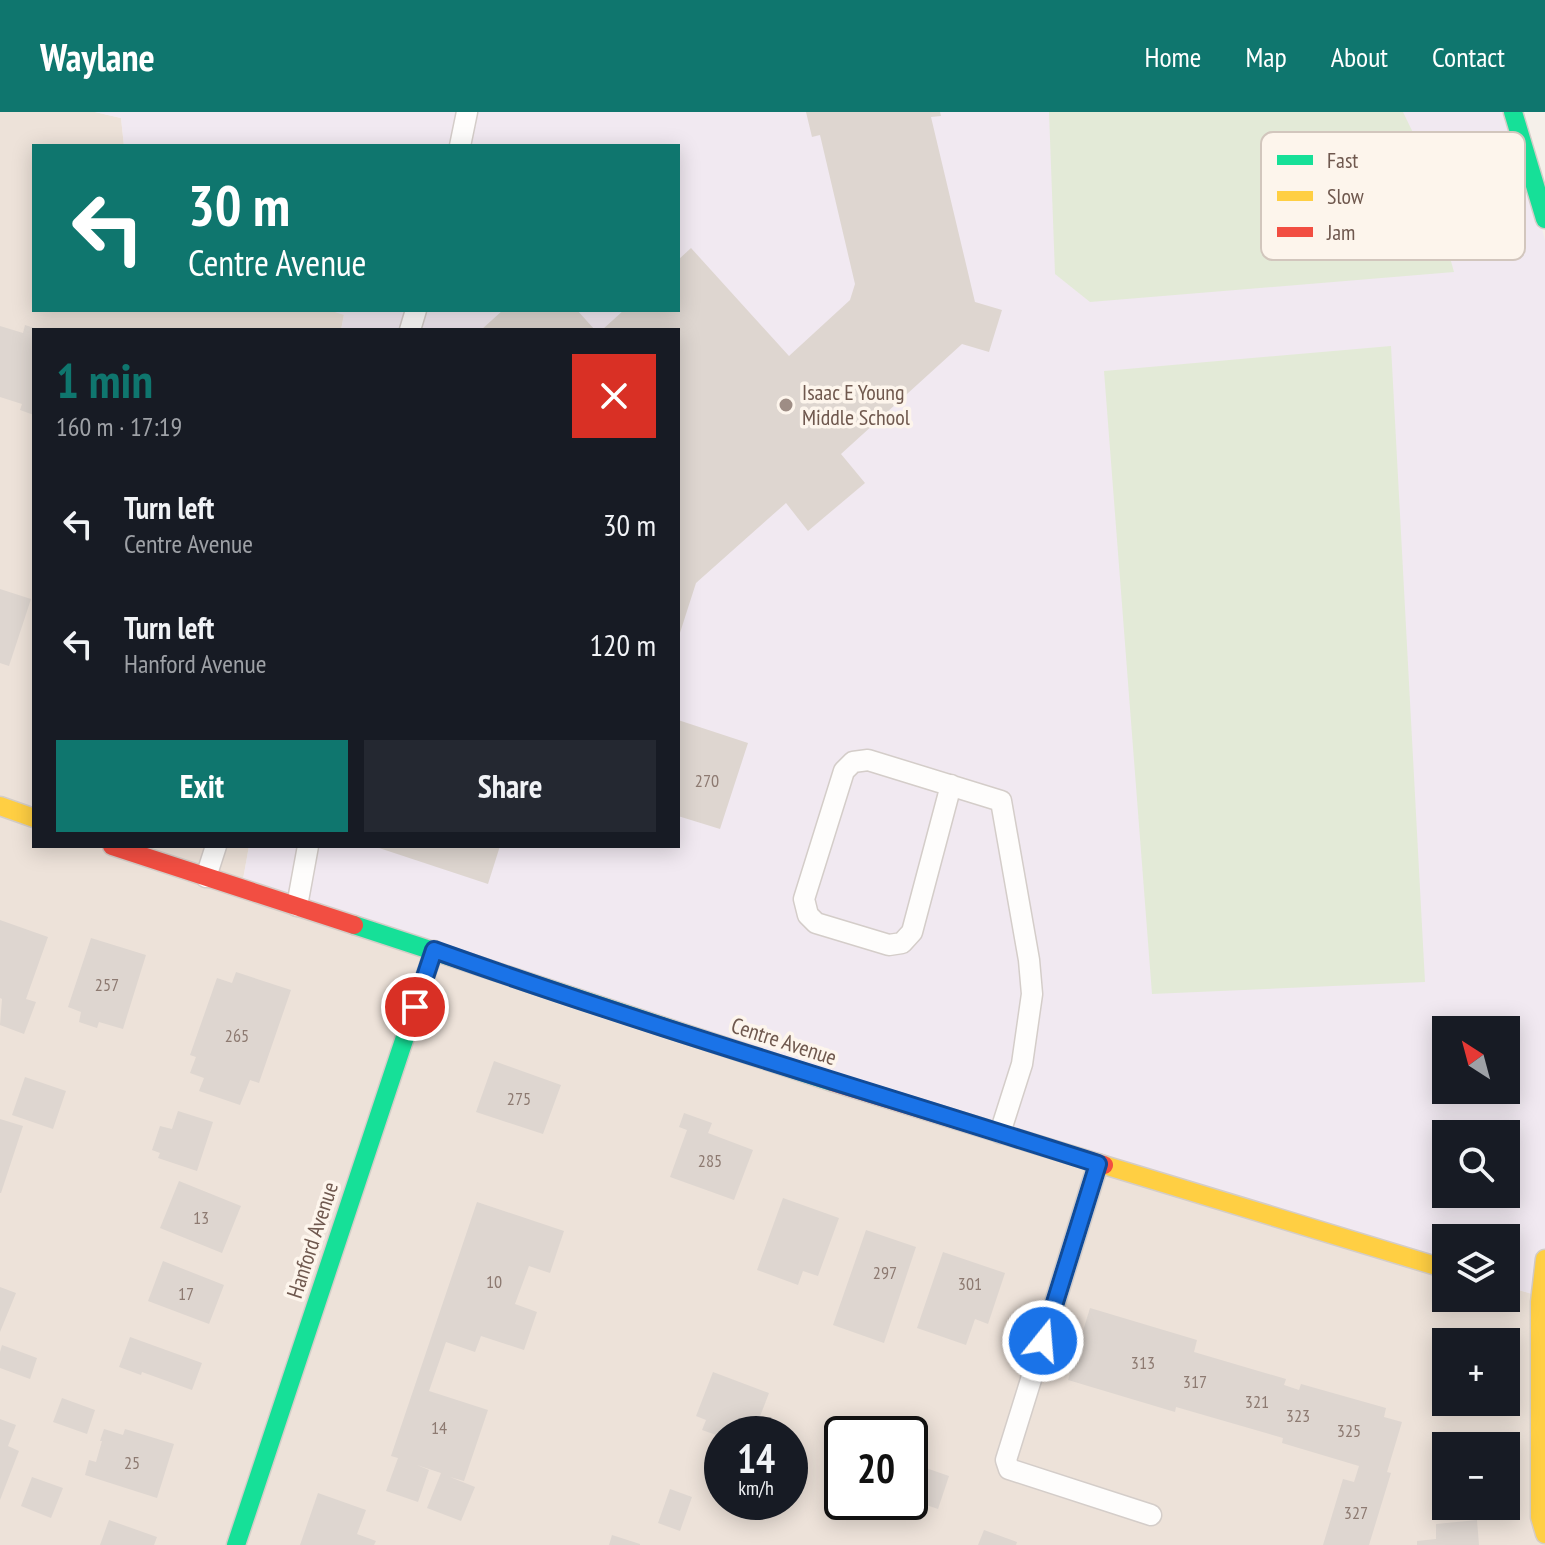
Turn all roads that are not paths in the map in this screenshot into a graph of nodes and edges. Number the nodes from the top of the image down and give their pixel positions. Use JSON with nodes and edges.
{"nodes":[{"id":1,"x":467,"y":112,"type":"edge"},
{"id":2,"x":1513,"y":112,"type":"edge"},
{"id":3,"x":1519,"y":132,"type":"edge"},
{"id":4,"x":460,"y":144,"type":"edge"},
{"id":5,"x":1525,"y":152,"type":"edge"},
{"id":6,"x":1545,"y":219,"type":"edge"},
{"id":7,"x":951,"y":785,"type":"junction"},
{"id":8,"x":0,"y":806,"type":"edge"},
{"id":9,"x":32,"y":817,"type":"edge"},
{"id":10,"x":118,"y":848,"type":"edge"},
{"id":11,"x":215,"y":848,"type":"edge"},
{"id":12,"x":308,"y":848,"type":"edge"},
{"id":13,"x":206,"y":877,"type":"junction"},
{"id":14,"x":297,"y":906,"type":"junction"},
{"id":15,"x":434,"y":950,"type":"junction"},
{"id":16,"x":1000,"y":1133,"type":"junction"},
{"id":17,"x":1098,"y":1164,"type":"junction"},
{"id":18,"x":1545,"y":1259,"type":"edge"},
{"id":19,"x":1432,"y":1265,"type":"edge"},
{"id":20,"x":1520,"y":1295,"type":"edge"},
{"id":21,"x":1540,"y":1302,"type":"junction"},
{"id":22,"x":1151,"y":1515,"type":"dead end"},
{"id":23,"x":1545,"y":1534,"type":"edge"},
{"id":24,"x":236,"y":1545,"type":"edge"}],
"edges":[{"from":1,"to":4,"type":"lane"},
{"from":2,"to":3,"type":"street"},
{"from":5,"to":6,"type":"street"},
{"from":7,"to":7,"type":"lane"},
{"from":7,"to":16,"type":"lane"},
{"from":8,"to":9,"type":"street"},
{"from":10,"to":13,"type":"street","name":"Centre Avenue"},
{"from":11,"to":13,"type":"lane"},
{"from":12,"to":14,"type":"lane"},
{"from":13,"to":14,"type":"street","name":"Centre Avenue"},
{"from":14,"to":15,"type":"street","name":"Centre Avenue"},
{"from":15,"to":16,"type":"street","name":"Centre Avenue"},
{"from":15,"to":24,"type":"street","name":"Hanford Avenue"},
{"from":16,"to":17,"type":"street","name":"Centre Avenue"},
{"from":17,"to":19,"type":"street","name":"Centre Avenue"},
{"from":17,"to":22,"type":"lane"},
{"from":18,"to":21,"type":"street"},
{"from":20,"to":21,"type":"street"},
{"from":21,"to":23,"type":"street"}]}
